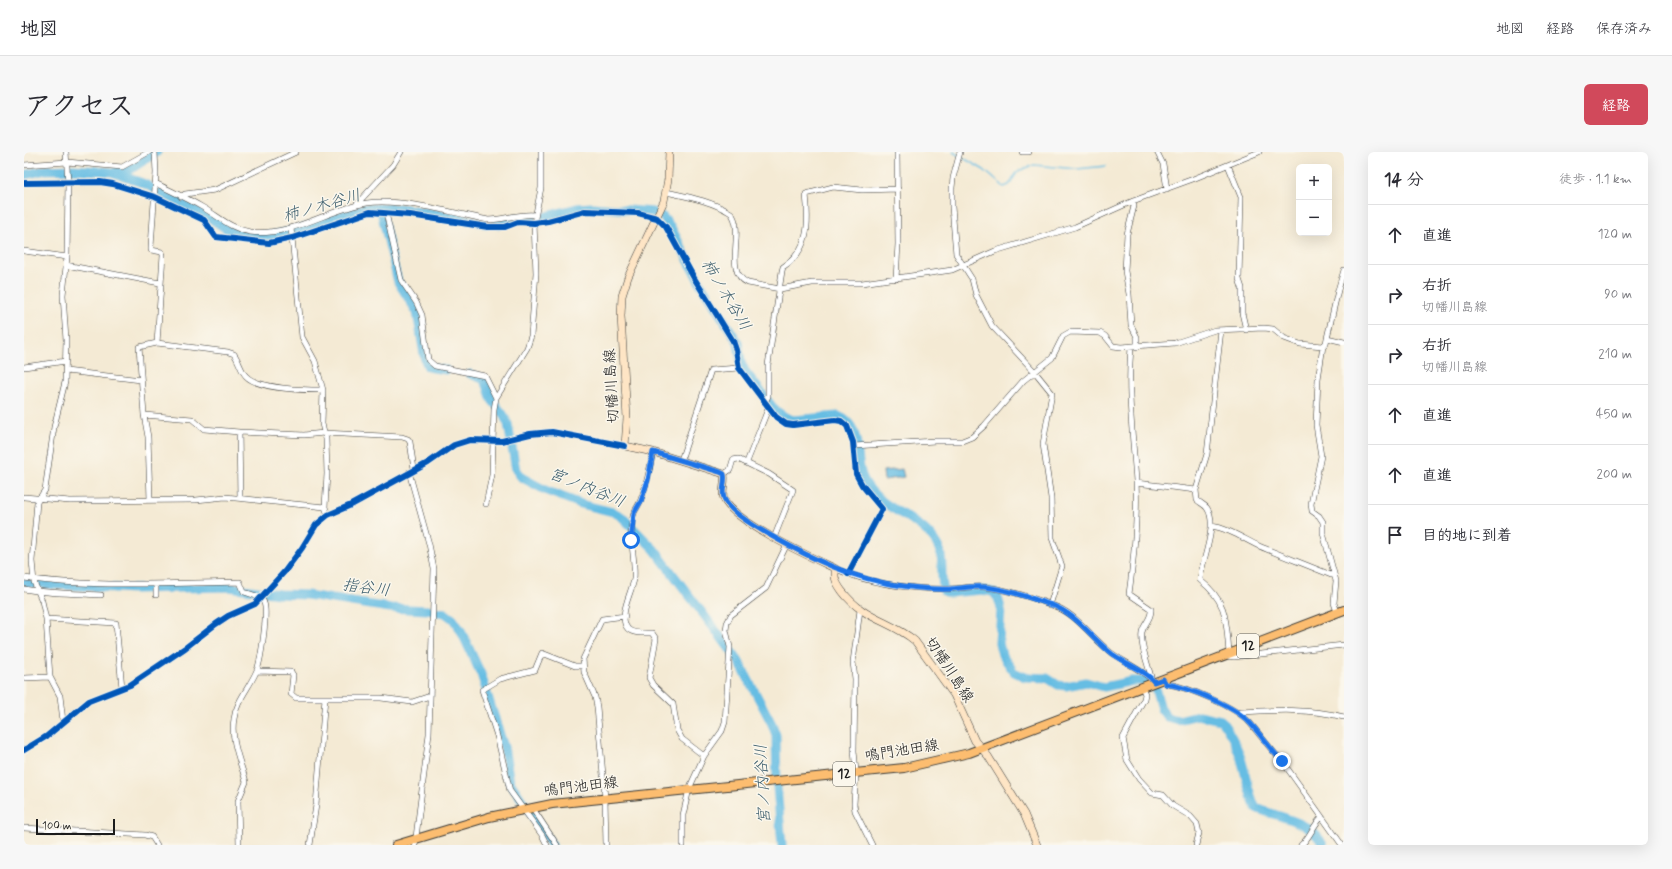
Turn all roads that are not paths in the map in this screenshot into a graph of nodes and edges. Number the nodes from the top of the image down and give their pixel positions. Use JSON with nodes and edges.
{"nodes":[{"id":1,"x":66,"y":152,"type":"edge"},
{"id":2,"x":149,"y":152,"type":"edge"},
{"id":3,"x":155,"y":152,"type":"edge"},
{"id":4,"x":296,"y":152,"type":"edge"},
{"id":5,"x":401,"y":152,"type":"edge"},
{"id":6,"x":541,"y":152,"type":"edge"},
{"id":7,"x":669,"y":152,"type":"edge"},
{"id":8,"x":897,"y":152,"type":"edge"},
{"id":9,"x":1022,"y":152,"type":"edge"},
{"id":10,"x":1029,"y":152,"type":"edge"},
{"id":11,"x":1157,"y":152,"type":"edge"},
{"id":12,"x":1259,"y":152,"type":"edge"},
{"id":13,"x":960,"y":154,"type":"edge"},
{"id":14,"x":67,"y":163,"type":"junction"},
{"id":15,"x":1228,"y":164,"type":"junction"},
{"id":16,"x":24,"y":165,"type":"edge"},
{"id":17,"x":68,"y":182,"type":"junction"},
{"id":18,"x":24,"y":183,"type":"edge"},
{"id":19,"x":155,"y":185,"type":"junction"},
{"id":20,"x":898,"y":189,"type":"junction"},
{"id":21,"x":1167,"y":189,"type":"junction"},
{"id":22,"x":666,"y":192,"type":"junction"},
{"id":23,"x":155,"y":195,"type":"junction"},
{"id":24,"x":181,"y":197,"type":"junction"},
{"id":25,"x":1133,"y":201,"type":"junction"},
{"id":26,"x":393,"y":204,"type":"junction"},
{"id":27,"x":356,"y":205,"type":"junction"},
{"id":28,"x":387,"y":213,"type":"junction"},
{"id":29,"x":658,"y":215,"type":"junction"},
{"id":30,"x":535,"y":219,"type":"junction"},
{"id":31,"x":291,"y":228,"type":"junction"},
{"id":32,"x":292,"y":237,"type":"junction"},
{"id":33,"x":24,"y":251,"type":"edge"},
{"id":34,"x":67,"y":257,"type":"junction"},
{"id":35,"x":66,"y":265,"type":"junction"},
{"id":36,"x":962,"y":266,"type":"junction"},
{"id":37,"x":1344,"y":270,"type":"edge"},
{"id":38,"x":896,"y":279,"type":"junction"},
{"id":39,"x":160,"y":283,"type":"junction"},
{"id":40,"x":780,"y":289,"type":"junction"},
{"id":41,"x":1221,"y":330,"type":"junction"},
{"id":42,"x":1246,"y":330,"type":"junction"},
{"id":43,"x":1328,"y":338,"type":"junction"},
{"id":44,"x":1344,"y":342,"type":"edge"},
{"id":45,"x":157,"y":343,"type":"junction"},
{"id":46,"x":1323,"y":346,"type":"junction"},
{"id":47,"x":1134,"y":347,"type":"junction"},
{"id":48,"x":66,"y":361,"type":"junction"},
{"id":49,"x":24,"y":367,"type":"edge"},
{"id":50,"x":738,"y":368,"type":"junction"},
{"id":51,"x":66,"y":371,"type":"junction"},
{"id":52,"x":1035,"y":372,"type":"junction"},
{"id":53,"x":141,"y":380,"type":"junction"},
{"id":54,"x":323,"y":390,"type":"junction"},
{"id":55,"x":496,"y":400,"type":"junction"},
{"id":56,"x":766,"y":401,"type":"junction"},
{"id":57,"x":768,"y":409,"type":"junction"},
{"id":58,"x":144,"y":415,"type":"junction"},
{"id":59,"x":240,"y":432,"type":"junction"},
{"id":60,"x":324,"y":433,"type":"junction"},
{"id":61,"x":494,"y":442,"type":"junction"},
{"id":62,"x":625,"y":446,"type":"junction"},
{"id":63,"x":854,"y":446,"type":"junction"},
{"id":64,"x":653,"y":452,"type":"junction"},
{"id":65,"x":681,"y":460,"type":"junction"},
{"id":66,"x":746,"y":462,"type":"junction"},
{"id":67,"x":412,"y":471,"type":"junction"},
{"id":68,"x":724,"y":474,"type":"junction"},
{"id":69,"x":1136,"y":483,"type":"junction"},
{"id":70,"x":1196,"y":490,"type":"junction"},
{"id":71,"x":24,"y":497,"type":"edge"},
{"id":72,"x":41,"y":497,"type":"junction"},
{"id":73,"x":240,"y":498,"type":"junction"},
{"id":74,"x":150,"y":500,"type":"junction"},
{"id":75,"x":486,"y":504,"type":"dead end"},
{"id":76,"x":325,"y":507,"type":"junction"},
{"id":77,"x":328,"y":514,"type":"junction"},
{"id":78,"x":1211,"y":526,"type":"junction"},
{"id":79,"x":774,"y":538,"type":"junction"},
{"id":80,"x":787,"y":544,"type":"junction"},
{"id":81,"x":836,"y":569,"type":"junction"},
{"id":82,"x":848,"y":574,"type":"junction"},
{"id":83,"x":1334,"y":575,"type":"junction"},
{"id":84,"x":24,"y":578,"type":"edge"},
{"id":85,"x":34,"y":581,"type":"junction"},
{"id":86,"x":156,"y":585,"type":"junction"},
{"id":87,"x":24,"y":589,"type":"edge"},
{"id":88,"x":39,"y":591,"type":"junction"},
{"id":89,"x":156,"y":594,"type":"dead end"},
{"id":90,"x":101,"y":595,"type":"dead end"},
{"id":91,"x":262,"y":597,"type":"junction"},
{"id":92,"x":1050,"y":605,"type":"junction"},
{"id":93,"x":860,"y":610,"type":"junction"},
{"id":94,"x":1341,"y":611,"type":"edge"},
{"id":95,"x":625,"y":616,"type":"junction"},
{"id":96,"x":46,"y":619,"type":"junction"},
{"id":97,"x":1344,"y":645,"type":"edge"},
{"id":98,"x":1227,"y":654,"type":"junction"},
{"id":99,"x":583,"y":666,"type":"junction"},
{"id":100,"x":257,"y":671,"type":"junction"},
{"id":101,"x":50,"y":677,"type":"junction"},
{"id":102,"x":24,"y":678,"type":"edge"},
{"id":103,"x":1163,"y":679,"type":"junction"},
{"id":104,"x":1149,"y":683,"type":"junction"},
{"id":105,"x":122,"y":688,"type":"junction"},
{"id":106,"x":430,"y":696,"type":"junction"},
{"id":107,"x":325,"y":698,"type":"junction"},
{"id":108,"x":1239,"y":714,"type":"junction"},
{"id":109,"x":1344,"y":717,"type":"edge"},
{"id":110,"x":63,"y":721,"type":"junction"},
{"id":111,"x":981,"y":748,"type":"junction"},
{"id":112,"x":24,"y":750,"type":"edge"},
{"id":113,"x":704,"y":756,"type":"junction"},
{"id":114,"x":856,"y":772,"type":"junction"},
{"id":115,"x":689,"y":790,"type":"junction"},
{"id":116,"x":605,"y":798,"type":"junction"},
{"id":117,"x":527,"y":808,"type":"junction"},
{"id":118,"x":1322,"y":816,"type":"junction"},
{"id":119,"x":24,"y":828,"type":"edge"},
{"id":120,"x":415,"y":842,"type":"edge"},
{"id":121,"x":157,"y":845,"type":"edge"},
{"id":122,"x":239,"y":845,"type":"edge"},
{"id":123,"x":310,"y":845,"type":"edge"},
{"id":124,"x":396,"y":845,"type":"edge"},
{"id":125,"x":547,"y":845,"type":"edge"},
{"id":126,"x":557,"y":845,"type":"edge"},
{"id":127,"x":606,"y":845,"type":"edge"},
{"id":128,"x":683,"y":845,"type":"edge"},
{"id":129,"x":872,"y":845,"type":"edge"},
{"id":130,"x":1037,"y":845,"type":"edge"},
{"id":131,"x":1196,"y":845,"type":"edge"},
{"id":132,"x":1300,"y":845,"type":"edge"},
{"id":133,"x":1342,"y":845,"type":"edge"}],
"edges":[{"from":1,"to":14,"type":"street"},
{"from":2,"to":14,"type":"street"},
{"from":3,"to":19,"type":"street"},
{"from":4,"to":24,"type":"street"},
{"from":5,"to":27,"type":"street"},
{"from":6,"to":30,"type":"street"},
{"from":7,"to":22,"type":"main road","name":"切幡川島線"},
{"from":8,"to":20,"type":"street"},
{"from":9,"to":10,"type":"street"},
{"from":11,"to":21,"type":"street"},
{"from":12,"to":15,"type":"street"},
{"from":13,"to":36,"type":"street"},
{"from":14,"to":16,"type":"street"},
{"from":14,"to":17,"type":"street"},
{"from":15,"to":21,"type":"street"},
{"from":15,"to":42,"type":"street"},
{"from":17,"to":18,"type":"street"},
{"from":17,"to":23,"type":"street"},
{"from":17,"to":34,"type":"street"},
{"from":19,"to":23,"type":"street"},
{"from":19,"to":24,"type":"street"},
{"from":20,"to":38,"type":"street"},
{"from":20,"to":40,"type":"street"},
{"from":21,"to":25,"type":"street"},
{"from":22,"to":29,"type":"main road","name":"切幡川島線"},
{"from":22,"to":40,"type":"street"},
{"from":23,"to":32,"type":"street"},
{"from":23,"to":39,"type":"street"},
{"from":24,"to":31,"type":"street"},
{"from":25,"to":36,"type":"street"},
{"from":25,"to":47,"type":"street"},
{"from":26,"to":27,"type":"street"},
{"from":26,"to":28,"type":"street"},
{"from":26,"to":30,"type":"street"},
{"from":27,"to":31,"type":"street"},
{"from":28,"to":30,"type":"street"},
{"from":28,"to":32,"type":"street"},
{"from":28,"to":55,"type":"street"},
{"from":29,"to":30,"type":"street"},
{"from":29,"to":50,"type":"street"},
{"from":29,"to":62,"type":"main road","name":"切幡川島線"},
{"from":30,"to":55,"type":"street"},
{"from":31,"to":32,"type":"street"},
{"from":32,"to":54,"type":"street"},
{"from":33,"to":34,"type":"street"},
{"from":34,"to":35,"type":"street"},
{"from":35,"to":39,"type":"street"},
{"from":35,"to":48,"type":"street"},
{"from":36,"to":38,"type":"street"},
{"from":36,"to":52,"type":"street"},
{"from":37,"to":43,"type":"street"},
{"from":38,"to":40,"type":"street"},
{"from":39,"to":45,"type":"street"},
{"from":40,"to":56,"type":"street"},
{"from":41,"to":42,"type":"street"},
{"from":41,"to":47,"type":"street"},
{"from":41,"to":70,"type":"street"},
{"from":42,"to":46,"type":"street"},
{"from":43,"to":44,"type":"street"},
{"from":43,"to":46,"type":"street"},
{"from":45,"to":53,"type":"street"},
{"from":45,"to":54,"type":"street"},
{"from":46,"to":83,"type":"street"},
{"from":47,"to":52,"type":"street"},
{"from":47,"to":69,"type":"street"},
{"from":48,"to":49,"type":"street"},
{"from":48,"to":51,"type":"street"},
{"from":50,"to":56,"type":"street"},
{"from":50,"to":65,"type":"street"},
{"from":51,"to":53,"type":"street"},
{"from":51,"to":72,"type":"street"},
{"from":52,"to":63,"type":"street"},
{"from":52,"to":92,"type":"street"},
{"from":53,"to":58,"type":"street"},
{"from":54,"to":60,"type":"street"},
{"from":55,"to":61,"type":"street"},
{"from":56,"to":57,"type":"street"},
{"from":57,"to":63,"type":"street"},
{"from":57,"to":66,"type":"street"},
{"from":58,"to":59,"type":"street"},
{"from":58,"to":74,"type":"street"},
{"from":59,"to":60,"type":"street"},
{"from":59,"to":73,"type":"street"},
{"from":60,"to":67,"type":"street"},
{"from":60,"to":76,"type":"street"},
{"from":61,"to":62,"type":"street"},
{"from":61,"to":67,"type":"street"},
{"from":61,"to":75,"type":"street"},
{"from":62,"to":64,"type":"main road"},
{"from":63,"to":82,"type":"street"},
{"from":64,"to":65,"type":"main road"},
{"from":64,"to":95,"type":"street"},
{"from":65,"to":68,"type":"main road"},
{"from":66,"to":68,"type":"street"},
{"from":66,"to":79,"type":"street"},
{"from":67,"to":77,"type":"street"},
{"from":67,"to":106,"type":"street"},
{"from":68,"to":79,"type":"main road"},
{"from":69,"to":70,"type":"street"},
{"from":69,"to":104,"type":"street"},
{"from":70,"to":78,"type":"street"},
{"from":71,"to":72,"type":"street"},
{"from":72,"to":74,"type":"street"},
{"from":72,"to":85,"type":"street"},
{"from":73,"to":74,"type":"street"},
{"from":73,"to":76,"type":"street"},
{"from":76,"to":77,"type":"street"},
{"from":77,"to":91,"type":"street"},
{"from":78,"to":83,"type":"street"},
{"from":78,"to":98,"type":"street"},
{"from":79,"to":80,"type":"main road"},
{"from":80,"to":81,"type":"main road"},
{"from":80,"to":113,"type":"street"},
{"from":81,"to":82,"type":"street"},
{"from":81,"to":93,"type":"main road","name":"切幡川島線"},
{"from":82,"to":92,"type":"street"},
{"from":83,"to":94,"type":"street"},
{"from":84,"to":85,"type":"street"},
{"from":85,"to":86,"type":"street"},
{"from":85,"to":88,"type":"street"},
{"from":86,"to":89,"type":"street"},
{"from":86,"to":91,"type":"street"},
{"from":87,"to":88,"type":"street"},
{"from":88,"to":90,"type":"street"},
{"from":88,"to":96,"type":"street"},
{"from":91,"to":100,"type":"street"},
{"from":91,"to":105,"type":"street"},
{"from":92,"to":104,"type":"street"},
{"from":93,"to":111,"type":"main road","name":"切幡川島線"},
{"from":93,"to":114,"type":"street"},
{"from":94,"to":98,"type":"main road","name":"鳴門池田線","number":"12"},
{"from":95,"to":99,"type":"street"},
{"from":95,"to":113,"type":"street"},
{"from":96,"to":101,"type":"street"},
{"from":96,"to":105,"type":"street"},
{"from":97,"to":98,"type":"street"},
{"from":98,"to":103,"type":"main road","name":"鳴門池田線","number":"12"},
{"from":99,"to":116,"type":"street"},
{"from":99,"to":117,"type":"street"},
{"from":100,"to":107,"type":"street"},
{"from":100,"to":122,"type":"street"},
{"from":101,"to":102,"type":"street"},
{"from":101,"to":110,"type":"street"},
{"from":103,"to":104,"type":"main road","name":"鳴門池田線","number":"12"},
{"from":103,"to":108,"type":"street"},
{"from":104,"to":111,"type":"main road","name":"鳴門池田線","number":"12"},
{"from":104,"to":131,"type":"street"},
{"from":105,"to":110,"type":"street"},
{"from":106,"to":107,"type":"street"},
{"from":106,"to":120,"type":"street"},
{"from":107,"to":123,"type":"street"},
{"from":108,"to":109,"type":"street"},
{"from":108,"to":118,"type":"street"},
{"from":110,"to":112,"type":"street"},
{"from":111,"to":114,"type":"main road","name":"鳴門池田線","number":"12"},
{"from":111,"to":130,"type":"main road","name":"切幡川島線"},
{"from":113,"to":115,"type":"street"},
{"from":114,"to":115,"type":"main road","name":"鳴門池田線","number":"12"},
{"from":114,"to":129,"type":"street"},
{"from":115,"to":116,"type":"main road","name":"鳴門池田線","number":"12"},
{"from":115,"to":128,"type":"street"},
{"from":116,"to":117,"type":"main road","name":"鳴門池田線","number":"12"},
{"from":116,"to":127,"type":"street"},
{"from":117,"to":120,"type":"main road","name":"鳴門池田線","number":"12"},
{"from":117,"to":125,"type":"street"},
{"from":117,"to":126,"type":"street"},
{"from":118,"to":132,"type":"street"},
{"from":118,"to":133,"type":"street"},
{"from":119,"to":121,"type":"street"},
{"from":120,"to":124,"type":"main road","name":"鳴門池田線","number":"12"}]}
